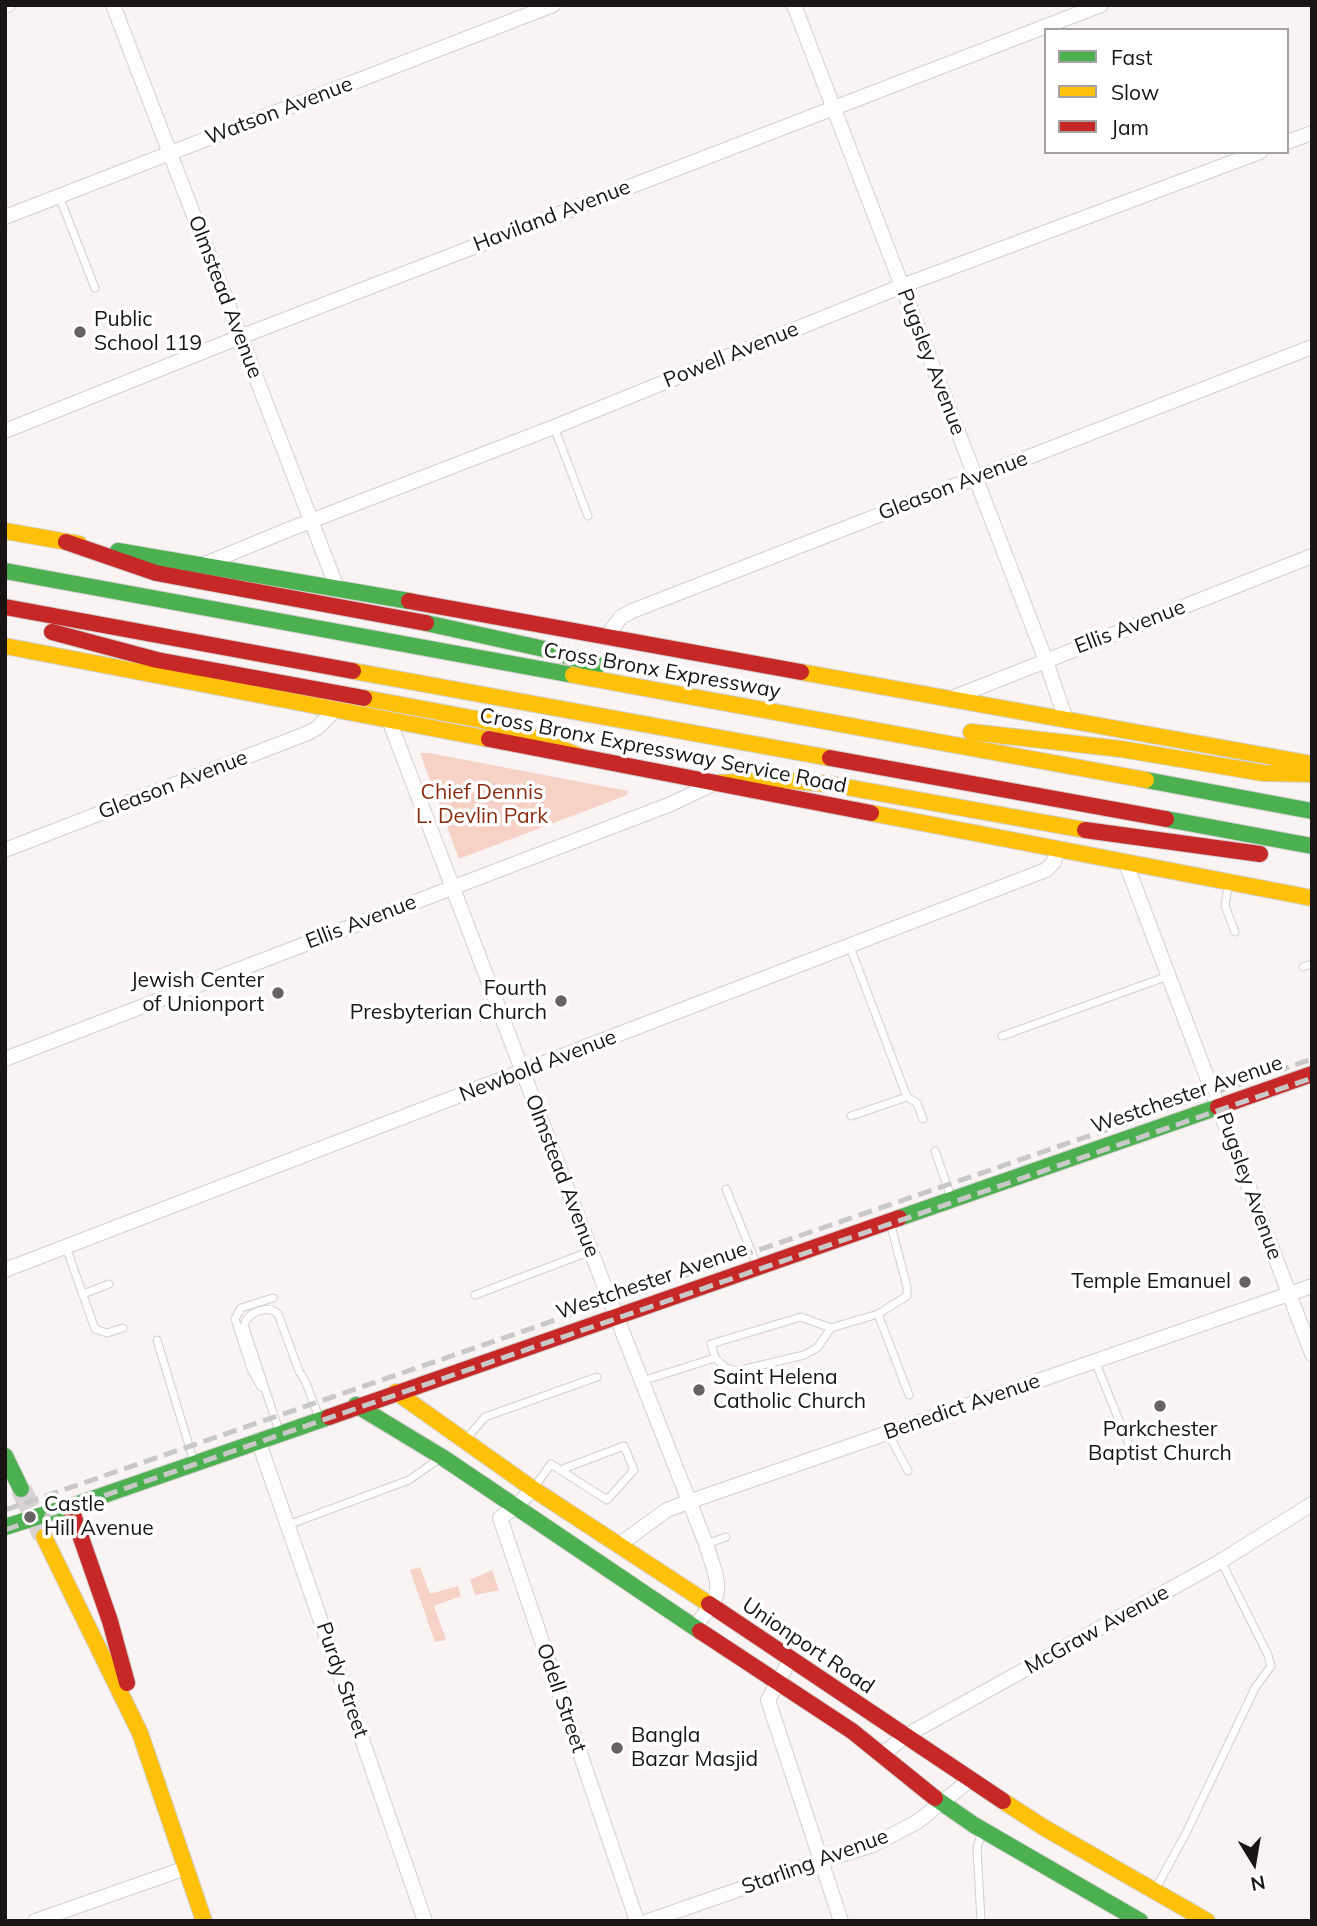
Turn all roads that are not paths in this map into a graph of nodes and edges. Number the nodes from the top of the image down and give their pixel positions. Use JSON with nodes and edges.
{"nodes":[{"id":1,"x":113,"y":5,"type":"edge"},
{"id":2,"x":553,"y":5,"type":"edge"},
{"id":3,"x":794,"y":5,"type":"edge"},
{"id":4,"x":1101,"y":5,"type":"edge"},
{"id":5,"x":833,"y":108,"type":"junction"},
{"id":6,"x":1312,"y":133,"type":"edge"},
{"id":7,"x":1289,"y":141,"type":"edge"},
{"id":8,"x":170,"y":153,"type":"junction"},
{"id":9,"x":1255,"y":154,"type":"edge"},
{"id":10,"x":60,"y":196,"type":"junction"},
{"id":11,"x":5,"y":217,"type":"edge"},
{"id":12,"x":902,"y":286,"type":"junction"},
{"id":13,"x":95,"y":288,"type":"dead end"},
{"id":14,"x":240,"y":337,"type":"junction"},
{"id":15,"x":1312,"y":348,"type":"edge"},
{"id":16,"x":554,"y":427,"type":"junction"},
{"id":17,"x":5,"y":431,"type":"edge"},
{"id":18,"x":975,"y":477,"type":"junction"},
{"id":19,"x":588,"y":516,"type":"dead end"},
{"id":20,"x":312,"y":521,"type":"junction"},
{"id":21,"x":5,"y":531,"type":"edge"},
{"id":22,"x":66,"y":542,"type":"junction"},
{"id":23,"x":1312,"y":556,"type":"edge"},
{"id":24,"x":204,"y":565,"type":"junction"},
{"id":25,"x":5,"y":571,"type":"edge"},
{"id":26,"x":337,"y":588,"type":"junction"},
{"id":27,"x":5,"y":607,"type":"edge"},
{"id":28,"x":5,"y":620,"type":"edge"},
{"id":29,"x":605,"y":638,"type":"junction"},
{"id":30,"x":5,"y":646,"type":"edge"},
{"id":31,"x":1046,"y":661,"type":"junction"},
{"id":32,"x":950,"y":699,"type":"junction"},
{"id":33,"x":704,"y":700,"type":"junction"},
{"id":34,"x":335,"y":710,"type":"junction"},
{"id":35,"x":389,"y":720,"type":"junction"},
{"id":36,"x":1066,"y":720,"type":"junction"},
{"id":37,"x":820,"y":721,"type":"junction"},
{"id":38,"x":579,"y":755,"type":"junction"},
{"id":39,"x":1312,"y":764,"type":"edge"},
{"id":40,"x":1312,"y":774,"type":"edge"},
{"id":41,"x":716,"y":783,"type":"junction"},
{"id":42,"x":1312,"y":811,"type":"edge"},
{"id":43,"x":1312,"y":846,"type":"edge"},
{"id":44,"x":1058,"y":849,"type":"junction"},
{"id":45,"x":5,"y":850,"type":"edge"},
{"id":46,"x":1312,"y":860,"type":"edge"},
{"id":47,"x":1125,"y":861,"type":"junction"},
{"id":48,"x":1229,"y":882,"type":"junction"},
{"id":49,"x":451,"y":887,"type":"junction"},
{"id":50,"x":1312,"y":898,"type":"edge"},
{"id":51,"x":1235,"y":932,"type":"dead end"},
{"id":52,"x":850,"y":947,"type":"junction"},
{"id":53,"x":1168,"y":975,"type":"junction"},
{"id":54,"x":1002,"y":1036,"type":"dead end"},
{"id":55,"x":5,"y":1059,"type":"edge"},
{"id":56,"x":523,"y":1072,"type":"junction"},
{"id":57,"x":1312,"y":1074,"type":"edge"},
{"id":58,"x":907,"y":1097,"type":"junction"},
{"id":59,"x":1219,"y":1107,"type":"junction"},
{"id":60,"x":851,"y":1116,"type":"dead end"},
{"id":61,"x":923,"y":1119,"type":"dead end"},
{"id":62,"x":934,"y":1151,"type":"dead end"},
{"id":63,"x":726,"y":1189,"type":"dead end"},
{"id":64,"x":952,"y":1200,"type":"junction"},
{"id":65,"x":890,"y":1222,"type":"junction"},
{"id":66,"x":66,"y":1247,"type":"junction"},
{"id":67,"x":591,"y":1251,"type":"junction"},
{"id":68,"x":758,"y":1267,"type":"junction"},
{"id":69,"x":5,"y":1270,"type":"edge"},
{"id":70,"x":110,"y":1284,"type":"dead end"},
{"id":71,"x":1312,"y":1286,"type":"edge"},
{"id":72,"x":83,"y":1294,"type":"junction"},
{"id":73,"x":1289,"y":1294,"type":"junction"},
{"id":74,"x":475,"y":1295,"type":"dead end"},
{"id":75,"x":273,"y":1297,"type":"dead end"},
{"id":76,"x":878,"y":1314,"type":"junction"},
{"id":77,"x":616,"y":1315,"type":"junction"},
{"id":78,"x":123,"y":1328,"type":"dead end"},
{"id":79,"x":831,"y":1328,"type":"junction"},
{"id":80,"x":157,"y":1340,"type":"dead end"},
{"id":81,"x":1312,"y":1354,"type":"edge"},
{"id":82,"x":715,"y":1358,"type":"junction"},
{"id":83,"x":1095,"y":1361,"type":"junction"},
{"id":84,"x":306,"y":1370,"type":"dead end"},
{"id":85,"x":597,"y":1377,"type":"dead end"},
{"id":86,"x":641,"y":1381,"type":"junction"},
{"id":87,"x":306,"y":1383,"type":"junction"},
{"id":88,"x":396,"y":1392,"type":"junction"},
{"id":89,"x":909,"y":1395,"type":"dead end"},
{"id":90,"x":266,"y":1397,"type":"junction"},
{"id":91,"x":356,"y":1405,"type":"junction"},
{"id":92,"x":319,"y":1418,"type":"junction"},
{"id":93,"x":280,"y":1432,"type":"junction"},
{"id":94,"x":888,"y":1433,"type":"junction"},
{"id":95,"x":258,"y":1440,"type":"junction"},
{"id":96,"x":463,"y":1442,"type":"junction"},
{"id":97,"x":1133,"y":1455,"type":"dead end"},
{"id":98,"x":5,"y":1456,"type":"edge"},
{"id":99,"x":442,"y":1457,"type":"junction"},
{"id":100,"x":194,"y":1462,"type":"junction"},
{"id":101,"x":560,"y":1470,"type":"junction"},
{"id":102,"x":908,"y":1471,"type":"dead end"},
{"id":103,"x":21,"y":1489,"type":"tunnel mouth"},
{"id":104,"x":533,"y":1489,"type":"junction"},
{"id":105,"x":688,"y":1502,"type":"junction"},
{"id":106,"x":1312,"y":1504,"type":"edge"},
{"id":107,"x":70,"y":1506,"type":"junction"},
{"id":108,"x":515,"y":1507,"type":"junction"},
{"id":109,"x":288,"y":1525,"type":"junction"},
{"id":110,"x":5,"y":1527,"type":"edge"},
{"id":111,"x":44,"y":1537,"type":"tunnel mouth"},
{"id":112,"x":726,"y":1537,"type":"dead end"},
{"id":113,"x":620,"y":1544,"type":"junction"},
{"id":114,"x":706,"y":1544,"type":"junction"},
{"id":115,"x":1221,"y":1561,"type":"junction"},
{"id":116,"x":712,"y":1606,"type":"junction"},
{"id":117,"x":694,"y":1627,"type":"junction"},
{"id":118,"x":790,"y":1660,"type":"junction"},
{"id":119,"x":776,"y":1683,"type":"junction"},
{"id":120,"x":140,"y":1733,"type":"junction"},
{"id":121,"x":905,"y":1736,"type":"junction"},
{"id":122,"x":881,"y":1755,"type":"junction"},
{"id":123,"x":970,"y":1780,"type":"junction"},
{"id":124,"x":942,"y":1803,"type":"junction"},
{"id":125,"x":982,"y":1830,"type":"junction"},
{"id":126,"x":821,"y":1861,"type":"junction"},
{"id":127,"x":186,"y":1868,"type":"junction"},
{"id":128,"x":1155,"y":1891,"type":"junction"},
{"id":129,"x":34,"y":1921,"type":"edge"},
{"id":130,"x":204,"y":1921,"type":"edge"},
{"id":131,"x":425,"y":1921,"type":"edge"},
{"id":132,"x":637,"y":1921,"type":"edge"},
{"id":133,"x":648,"y":1921,"type":"edge"},
{"id":134,"x":841,"y":1921,"type":"edge"},
{"id":135,"x":981,"y":1921,"type":"edge"},
{"id":136,"x":1140,"y":1921,"type":"edge"},
{"id":137,"x":1207,"y":1921,"type":"edge"}],
"edges":[{"from":1,"to":8,"type":"street","name":"Olmstead Avenue"},
{"from":2,"to":8,"type":"street","name":"Watson Avenue"},
{"from":3,"to":5,"type":"street","name":"Pugsley Avenue"},
{"from":4,"to":5,"type":"street","name":"Haviland Avenue"},
{"from":5,"to":12,"type":"street","name":"Pugsley Avenue"},
{"from":5,"to":14,"type":"street","name":"Haviland Avenue"},
{"from":6,"to":7,"type":"street"},
{"from":8,"to":10,"type":"street","name":"Watson Avenue"},
{"from":8,"to":14,"type":"street","name":"Olmstead Avenue"},
{"from":9,"to":12,"type":"street","name":"Powell Avenue"},
{"from":10,"to":11,"type":"street","name":"Watson Avenue"},
{"from":10,"to":13,"type":"lane"},
{"from":12,"to":16,"type":"street","name":"Powell Avenue"},
{"from":12,"to":18,"type":"street","name":"Pugsley Avenue"},
{"from":14,"to":17,"type":"street","name":"Haviland Avenue"},
{"from":14,"to":20,"type":"street","name":"Olmstead Avenue"},
{"from":15,"to":18,"type":"street","name":"Gleason Avenue"},
{"from":16,"to":19,"type":"lane"},
{"from":16,"to":20,"type":"street","name":"Powell Avenue"},
{"from":18,"to":29,"type":"street","name":"Gleason Avenue"},
{"from":18,"to":31,"type":"street","name":"Pugsley Avenue"},
{"from":20,"to":24,"type":"street","name":"Powell Avenue"},
{"from":20,"to":26,"type":"street","name":"Olmstead Avenue"},
{"from":21,"to":22,"type":"main road"},
{"from":22,"to":24,"type":"main road"},
{"from":22,"to":33,"type":"main road"},
{"from":23,"to":31,"type":"street","name":"Ellis Avenue"},
{"from":24,"to":26,"type":"main road"},
{"from":25,"to":33,"type":"main road","name":"Cross Bronx Expressway"},
{"from":26,"to":29,"type":"main road"},
{"from":27,"to":43,"type":"main road"},
{"from":28,"to":38,"type":"main road"},
{"from":29,"to":32,"type":"main road"},
{"from":30,"to":34,"type":"main road","name":"Cross Bronx Expressway Service Road"},
{"from":31,"to":32,"type":"street","name":"Ellis Avenue"},
{"from":31,"to":36,"type":"street","name":"Pugsley Avenue"},
{"from":32,"to":36,"type":"main road"},
{"from":33,"to":37,"type":"main road","name":"Cross Bronx Expressway"},
{"from":34,"to":35,"type":"main road","name":"Cross Bronx Expressway Service Road"},
{"from":34,"to":45,"type":"street","name":"Gleason Avenue"},
{"from":35,"to":38,"type":"main road","name":"Cross Bronx Expressway Service Road"},
{"from":35,"to":49,"type":"street","name":"Olmstead Avenue"},
{"from":36,"to":39,"type":"main road"},
{"from":37,"to":40,"type":"main road"},
{"from":37,"to":42,"type":"main road","name":"Cross Bronx Expressway"},
{"from":38,"to":41,"type":"main road","name":"Cross Bronx Expressway Service Road"},
{"from":41,"to":44,"type":"main road","name":"Cross Bronx Expressway Service Road"},
{"from":41,"to":46,"type":"main road"},
{"from":41,"to":49,"type":"street","name":"Ellis Avenue"},
{"from":44,"to":47,"type":"main road","name":"Cross Bronx Expressway Service Road"},
{"from":44,"to":52,"type":"street","name":"Newbold Avenue"},
{"from":47,"to":48,"type":"main road","name":"Cross Bronx Expressway Service Road"},
{"from":47,"to":53,"type":"street","name":"Pugsley Avenue"},
{"from":48,"to":50,"type":"main road","name":"Cross Bronx Expressway Service Road"},
{"from":48,"to":51,"type":"lane"},
{"from":49,"to":55,"type":"street","name":"Ellis Avenue"},
{"from":49,"to":56,"type":"street","name":"Olmstead Avenue"},
{"from":52,"to":56,"type":"street","name":"Newbold Avenue"},
{"from":52,"to":58,"type":"lane"},
{"from":53,"to":54,"type":"lane"},
{"from":53,"to":59,"type":"street","name":"Pugsley Avenue"},
{"from":56,"to":66,"type":"street","name":"Newbold Avenue"},
{"from":56,"to":67,"type":"street","name":"Olmstead Avenue"},
{"from":57,"to":59,"type":"main road","name":"Westchester Avenue"},
{"from":58,"to":60,"type":"lane"},
{"from":58,"to":61,"type":"lane"},
{"from":59,"to":64,"type":"main road","name":"Westchester Avenue"},
{"from":59,"to":73,"type":"street","name":"Pugsley Avenue"},
{"from":62,"to":64,"type":"lane"},
{"from":63,"to":68,"type":"lane"},
{"from":64,"to":65,"type":"main road","name":"Westchester Avenue"},
{"from":65,"to":68,"type":"main road","name":"Westchester Avenue"},
{"from":65,"to":76,"type":"lane"},
{"from":66,"to":69,"type":"street","name":"Newbold Avenue"},
{"from":66,"to":72,"type":"lane"},
{"from":67,"to":74,"type":"lane"},
{"from":67,"to":77,"type":"street","name":"Olmstead Avenue"},
{"from":68,"to":77,"type":"main road","name":"Westchester Avenue"},
{"from":70,"to":72,"type":"lane"},
{"from":71,"to":73,"type":"street","name":"Benedict Avenue"},
{"from":72,"to":78,"type":"lane"},
{"from":73,"to":81,"type":"street","name":"Pugsley Avenue"},
{"from":73,"to":83,"type":"street","name":"Benedict Avenue"},
{"from":75,"to":90,"type":"lane"},
{"from":76,"to":79,"type":"lane"},
{"from":76,"to":89,"type":"lane"},
{"from":77,"to":86,"type":"street","name":"Olmstead Avenue"},
{"from":77,"to":88,"type":"main road","name":"Westchester Avenue"},
{"from":79,"to":82,"type":"lane"},
{"from":79,"to":82,"type":"lane"},
{"from":80,"to":100,"type":"lane"},
{"from":82,"to":86,"type":"lane"},
{"from":83,"to":94,"type":"street","name":"Benedict Avenue"},
{"from":83,"to":97,"type":"lane"},
{"from":84,"to":87,"type":"lane"},
{"from":85,"to":96,"type":"lane"},
{"from":86,"to":105,"type":"street","name":"Olmstead Avenue"},
{"from":87,"to":90,"type":"lane"},
{"from":87,"to":92,"type":"lane"},
{"from":88,"to":91,"type":"main road","name":"Westchester Avenue"},
{"from":88,"to":96,"type":"main road","name":"Unionport Road"},
{"from":90,"to":93,"type":"lane"},
{"from":91,"to":92,"type":"main road","name":"Westchester Avenue"},
{"from":91,"to":99,"type":"main road"},
{"from":92,"to":93,"type":"main road","name":"Westchester Avenue"},
{"from":93,"to":95,"type":"main road","name":"Westchester Avenue"},
{"from":94,"to":102,"type":"lane"},
{"from":94,"to":105,"type":"street","name":"Benedict Avenue"},
{"from":95,"to":100,"type":"main road","name":"Westchester Avenue"},
{"from":95,"to":109,"type":"street","name":"Purdy Street"},
{"from":96,"to":104,"type":"main road","name":"Unionport Road"},
{"from":98,"to":103,"type":"main road"},
{"from":99,"to":108,"type":"main road"},
{"from":99,"to":109,"type":"lane"},
{"from":100,"to":107,"type":"main road","name":"Westchester Avenue"},
{"from":101,"to":101,"type":"lane"},
{"from":101,"to":104,"type":"lane"},
{"from":104,"to":108,"type":"street","name":"Odell Street"},
{"from":104,"to":113,"type":"main road","name":"Unionport Road"},
{"from":105,"to":113,"type":"street","name":"Benedict Avenue"},
{"from":105,"to":114,"type":"street","name":"Olmstead Avenue"},
{"from":106,"to":115,"type":"street","name":"McGraw Avenue"},
{"from":107,"to":110,"type":"main road","name":"Westchester Avenue"},
{"from":107,"to":120,"type":"main road"},
{"from":108,"to":117,"type":"main road"},
{"from":108,"to":132,"type":"street","name":"Odell Street"},
{"from":109,"to":131,"type":"street","name":"Purdy Street"},
{"from":111,"to":120,"type":"main road"},
{"from":112,"to":114,"type":"lane"},
{"from":113,"to":116,"type":"main road","name":"Unionport Road"},
{"from":114,"to":116,"type":"street","name":"Olmstead Avenue"},
{"from":115,"to":121,"type":"street","name":"McGraw Avenue"},
{"from":115,"to":128,"type":"lane"},
{"from":116,"to":117,"type":"street"},
{"from":116,"to":118,"type":"main road","name":"Unionport Road"},
{"from":117,"to":119,"type":"main road"},
{"from":118,"to":119,"type":"street"},
{"from":118,"to":121,"type":"main road","name":"Unionport Road"},
{"from":119,"to":122,"type":"main road"},
{"from":119,"to":126,"type":"street"},
{"from":120,"to":127,"type":"main road"},
{"from":121,"to":122,"type":"street","name":"McGraw Avenue"},
{"from":121,"to":123,"type":"main road","name":"Unionport Road"},
{"from":122,"to":124,"type":"main road"},
{"from":123,"to":124,"type":"street","name":"Starling Avenue"},
{"from":123,"to":128,"type":"main road","name":"Unionport Road"},
{"from":124,"to":125,"type":"main road"},
{"from":124,"to":126,"type":"street","name":"Starling Avenue"},
{"from":125,"to":135,"type":"lane"},
{"from":125,"to":136,"type":"main road"},
{"from":126,"to":133,"type":"street","name":"Starling Avenue"},
{"from":126,"to":134,"type":"street"},
{"from":127,"to":129,"type":"street"},
{"from":127,"to":130,"type":"main road"},
{"from":128,"to":137,"type":"main road","name":"Unionport Road"}]}
